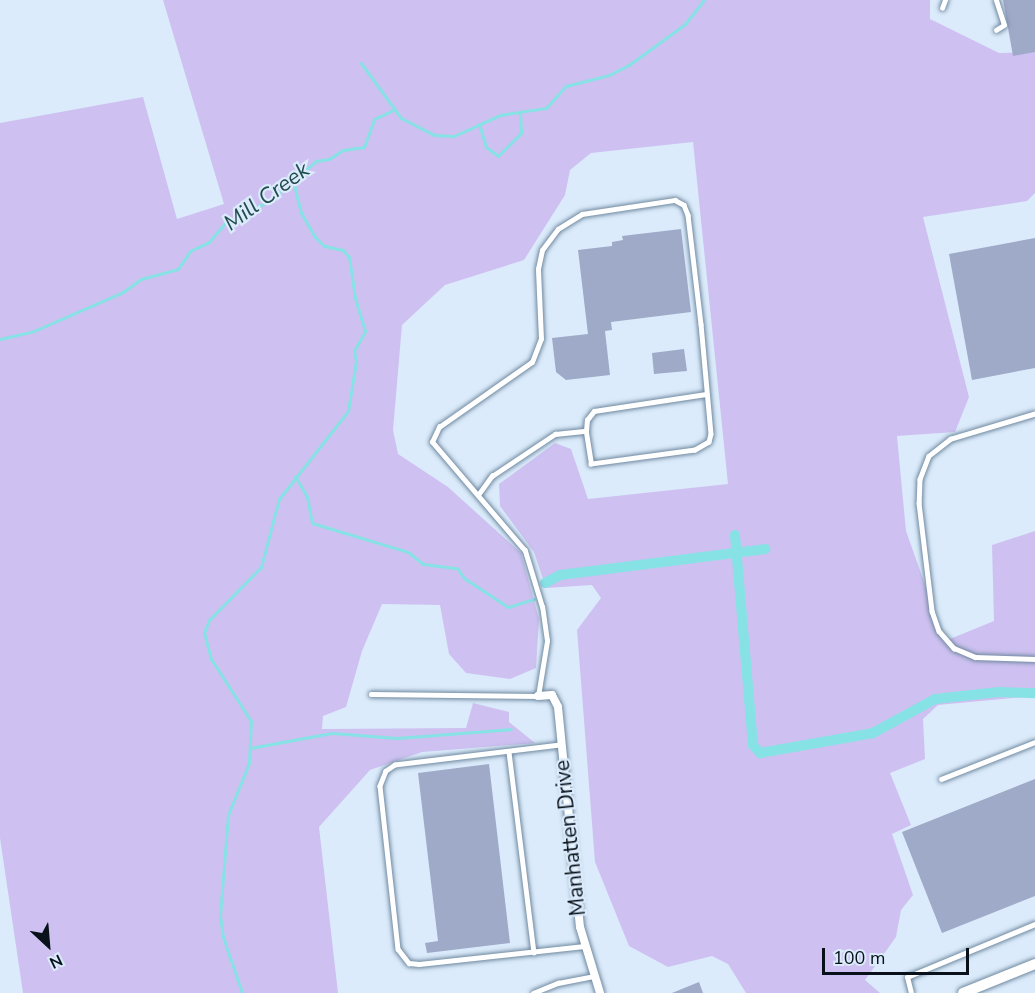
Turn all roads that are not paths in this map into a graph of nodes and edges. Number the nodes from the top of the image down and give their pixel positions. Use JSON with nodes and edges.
{"nodes":[{"id":1,"x":945,"y":0,"type":"edge"},
{"id":2,"x":996,"y":0,"type":"edge"},
{"id":3,"x":942,"y":8,"type":"dead end"},
{"id":4,"x":996,"y":30,"type":"dead end"},
{"id":5,"x":706,"y":394,"type":"junction"},
{"id":6,"x":1035,"y":414,"type":"edge"},
{"id":7,"x":586,"y":431,"type":"junction"},
{"id":8,"x":478,"y":495,"type":"junction"},
{"id":9,"x":1035,"y":659,"type":"edge"},
{"id":10,"x":371,"y":694,"type":"dead end"},
{"id":11,"x":538,"y":696,"type":"junction"},
{"id":12,"x":1035,"y":741,"type":"edge"},
{"id":13,"x":560,"y":745,"type":"junction"},
{"id":14,"x":509,"y":752,"type":"junction"},
{"id":15,"x":941,"y":779,"type":"dead end"},
{"id":16,"x":1035,"y":924,"type":"edge"},
{"id":17,"x":584,"y":946,"type":"junction"},
{"id":18,"x":534,"y":952,"type":"junction"},
{"id":19,"x":1035,"y":964,"type":"edge"},
{"id":20,"x":594,"y":976,"type":"junction"},
{"id":21,"x":979,"y":990,"type":"edge"},
{"id":22,"x":533,"y":993,"type":"edge"},
{"id":23,"x":600,"y":993,"type":"edge"},
{"id":24,"x":911,"y":993,"type":"edge"},
{"id":25,"x":963,"y":993,"type":"edge"}],
"edges":[{"from":1,"to":3,"type":"lane"},
{"from":2,"to":4,"type":"lane"},
{"from":5,"to":7,"type":"lane"},
{"from":5,"to":7,"type":"lane"},
{"from":5,"to":8,"type":"lane"},
{"from":6,"to":9,"type":"lane"},
{"from":7,"to":8,"type":"lane"},
{"from":8,"to":11,"type":"lane"},
{"from":10,"to":11,"type":"lane"},
{"from":11,"to":13,"type":"street","name":"Manhatten Drive"},
{"from":12,"to":15,"type":"lane"},
{"from":13,"to":14,"type":"lane"},
{"from":13,"to":17,"type":"street","name":"Manhatten Drive"},
{"from":14,"to":18,"type":"lane"},
{"from":14,"to":18,"type":"lane"},
{"from":16,"to":24,"type":"lane"},
{"from":17,"to":18,"type":"lane"},
{"from":17,"to":20,"type":"street","name":"Manhatten Drive"},
{"from":19,"to":21,"type":"street"},
{"from":20,"to":22,"type":"lane"},
{"from":20,"to":23,"type":"street","name":"Manhatten Drive"},
{"from":21,"to":25,"type":"street"}]}
